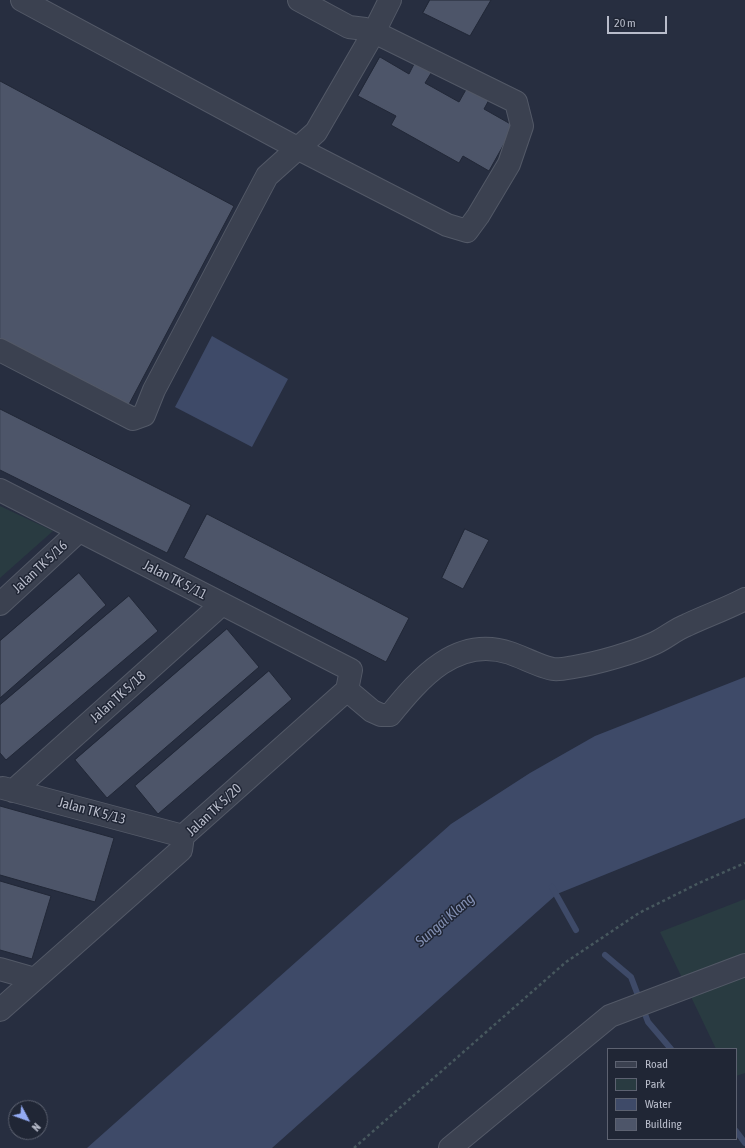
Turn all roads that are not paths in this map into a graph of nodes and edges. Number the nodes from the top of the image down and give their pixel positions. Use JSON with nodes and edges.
{"nodes":[{"id":1,"x":22,"y":0,"type":"edge"},
{"id":2,"x":299,"y":0,"type":"edge"},
{"id":3,"x":390,"y":0,"type":"edge"},
{"id":4,"x":374,"y":32,"type":"junction"},
{"id":5,"x":298,"y":148,"type":"junction"},
{"id":6,"x":0,"y":350,"type":"edge"},
{"id":7,"x":0,"y":490,"type":"edge"},
{"id":8,"x":80,"y":531,"type":"junction"},
{"id":9,"x":745,"y":599,"type":"edge"},
{"id":10,"x":0,"y":604,"type":"edge"},
{"id":11,"x":222,"y":604,"type":"junction"},
{"id":12,"x":349,"y":680,"type":"junction"},
{"id":13,"x":7,"y":789,"type":"edge"},
{"id":14,"x":183,"y":836,"type":"junction"},
{"id":15,"x":745,"y":965,"type":"edge"},
{"id":16,"x":0,"y":969,"type":"edge"},
{"id":17,"x":36,"y":979,"type":"junction"},
{"id":18,"x":0,"y":1010,"type":"edge"},
{"id":19,"x":450,"y":1148,"type":"edge"}],
"edges":[{"from":1,"to":5,"type":"street"},
{"from":2,"to":4,"type":"street"},
{"from":3,"to":4,"type":"street"},
{"from":4,"to":5,"type":"street"},
{"from":4,"to":5,"type":"street"},
{"from":5,"to":6,"type":"street"},
{"from":7,"to":8,"type":"street","name":"Jalan TK 5/11"},
{"from":8,"to":10,"type":"street","name":"Jalan TK 5/16"},
{"from":8,"to":11,"type":"street","name":"Jalan TK 5/11"},
{"from":9,"to":12,"type":"street","name":"Jalan TK 5/11"},
{"from":11,"to":12,"type":"street","name":"Jalan TK 5/11"},
{"from":11,"to":13,"type":"street","name":"Jalan TK 5/18"},
{"from":12,"to":14,"type":"street","name":"Jalan TK 5/20"},
{"from":13,"to":14,"type":"street","name":"Jalan TK 5/13"},
{"from":14,"to":17,"type":"street","name":"Jalan TK 5/20"},
{"from":15,"to":19,"type":"street"},
{"from":16,"to":17,"type":"street"},
{"from":17,"to":18,"type":"street","name":"Jalan TK 5/20"}]}
